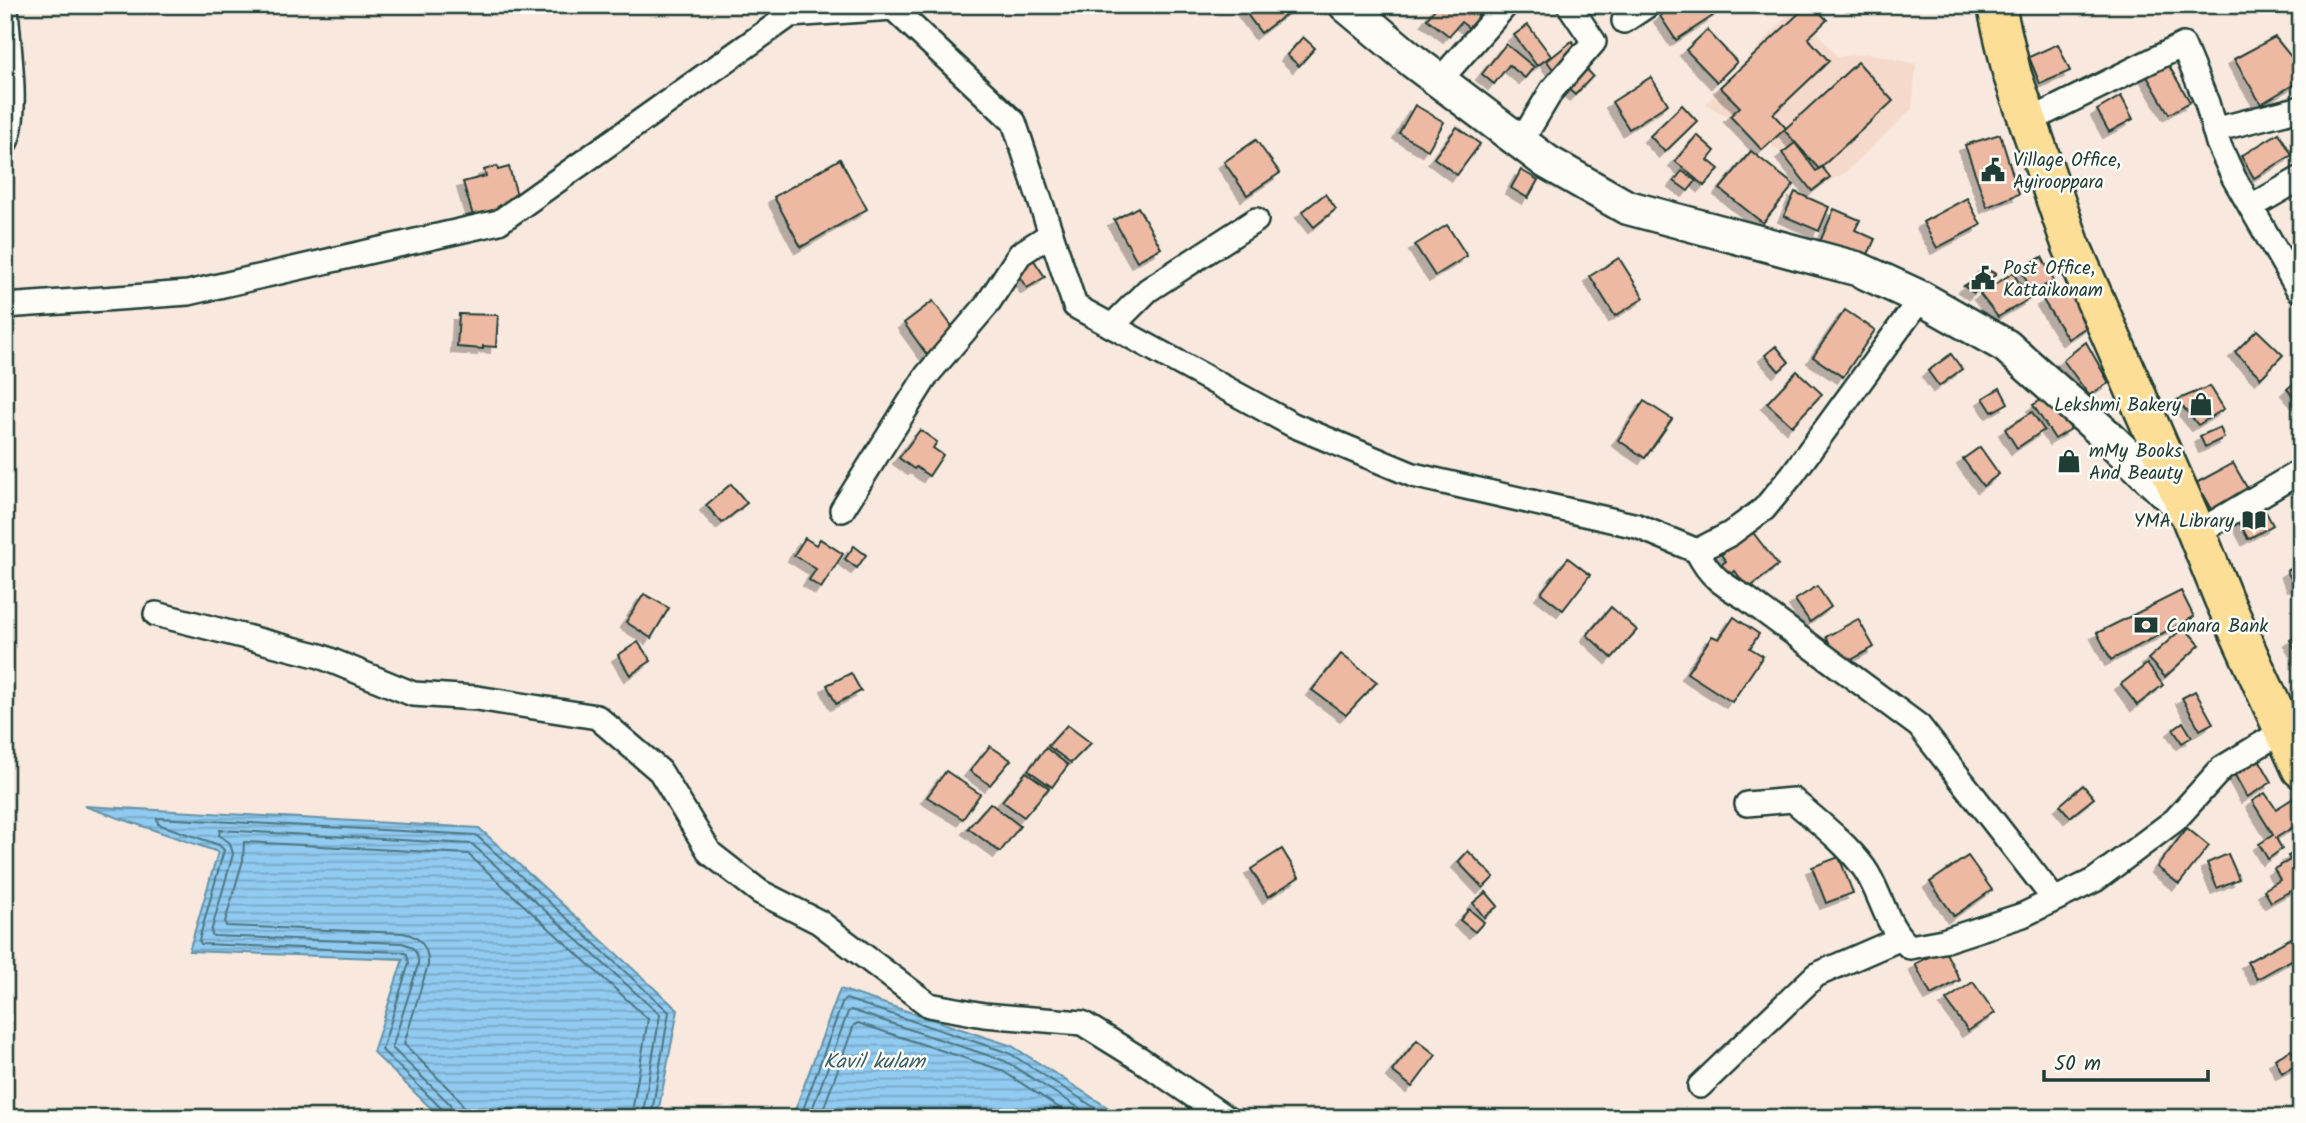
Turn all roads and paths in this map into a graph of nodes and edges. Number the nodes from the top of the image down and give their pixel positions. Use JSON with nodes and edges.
{"nodes":[{"id":1,"x":6,"y":5,"type":"edge"},
{"id":2,"x":1346,"y":5,"type":"edge"},
{"id":3,"x":1506,"y":5,"type":"edge"},
{"id":4,"x":1569,"y":5,"type":"edge"},
{"id":5,"x":1648,"y":5,"type":"edge"},
{"id":6,"x":1996,"y":5,"type":"edge"},
{"id":7,"x":1624,"y":21,"type":"dead end"},
{"id":8,"x":1439,"y":81,"type":"junction"},
{"id":9,"x":2301,"y":108,"type":"edge"},
{"id":10,"x":2029,"y":121,"type":"junction"},
{"id":11,"x":2214,"y":130,"type":"junction"},
{"id":12,"x":1521,"y":142,"type":"junction"},
{"id":13,"x":5,"y":143,"type":"edge"},
{"id":14,"x":2301,"y":178,"type":"edge"},
{"id":15,"x":2251,"y":207,"type":"junction"},
{"id":16,"x":1256,"y":220,"type":"dead end"},
{"id":17,"x":1051,"y":233,"type":"junction"},
{"id":18,"x":2301,"y":289,"type":"edge"},
{"id":19,"x":1921,"y":298,"type":"junction"},
{"id":20,"x":5,"y":306,"type":"edge"},
{"id":21,"x":1112,"y":326,"type":"junction"},
{"id":22,"x":2301,"y":471,"type":"edge"},
{"id":23,"x":842,"y":510,"type":"dead end"},
{"id":24,"x":2192,"y":524,"type":"junction"},
{"id":25,"x":1697,"y":551,"type":"junction"},
{"id":26,"x":156,"y":614,"type":"dead end"},
{"id":27,"x":2283,"y":731,"type":"junction"},
{"id":28,"x":2300,"y":767,"type":"edge"},
{"id":29,"x":1746,"y":804,"type":"dead end"},
{"id":30,"x":2054,"y":900,"type":"junction"},
{"id":31,"x":1899,"y":939,"type":"junction"},
{"id":32,"x":1700,"y":1086,"type":"dead end"},
{"id":33,"x":1226,"y":1118,"type":"edge"}],
"edges":[{"from":1,"to":13,"type":"street"},
{"from":2,"to":8,"type":"main road"},
{"from":3,"to":8,"type":"street"},
{"from":4,"to":12,"type":"street"},
{"from":5,"to":7,"type":"street"},
{"from":6,"to":10,"type":"main road"},
{"from":8,"to":12,"type":"main road"},
{"from":9,"to":11,"type":"street"},
{"from":10,"to":11,"type":"street"},
{"from":10,"to":24,"type":"main road"},
{"from":11,"to":15,"type":"street"},
{"from":12,"to":19,"type":"main road"},
{"from":14,"to":15,"type":"street"},
{"from":15,"to":18,"type":"street"},
{"from":16,"to":21,"type":"street"},
{"from":17,"to":20,"type":"street"},
{"from":17,"to":21,"type":"street"},
{"from":17,"to":23,"type":"street"},
{"from":19,"to":24,"type":"main road"},
{"from":19,"to":25,"type":"street"},
{"from":21,"to":25,"type":"street"},
{"from":22,"to":24,"type":"street"},
{"from":24,"to":27,"type":"main road"},
{"from":25,"to":30,"type":"street"},
{"from":26,"to":33,"type":"street"},
{"from":27,"to":28,"type":"main road"},
{"from":27,"to":30,"type":"street"},
{"from":29,"to":31,"type":"street"},
{"from":30,"to":31,"type":"street"},
{"from":31,"to":32,"type":"street"}]}
